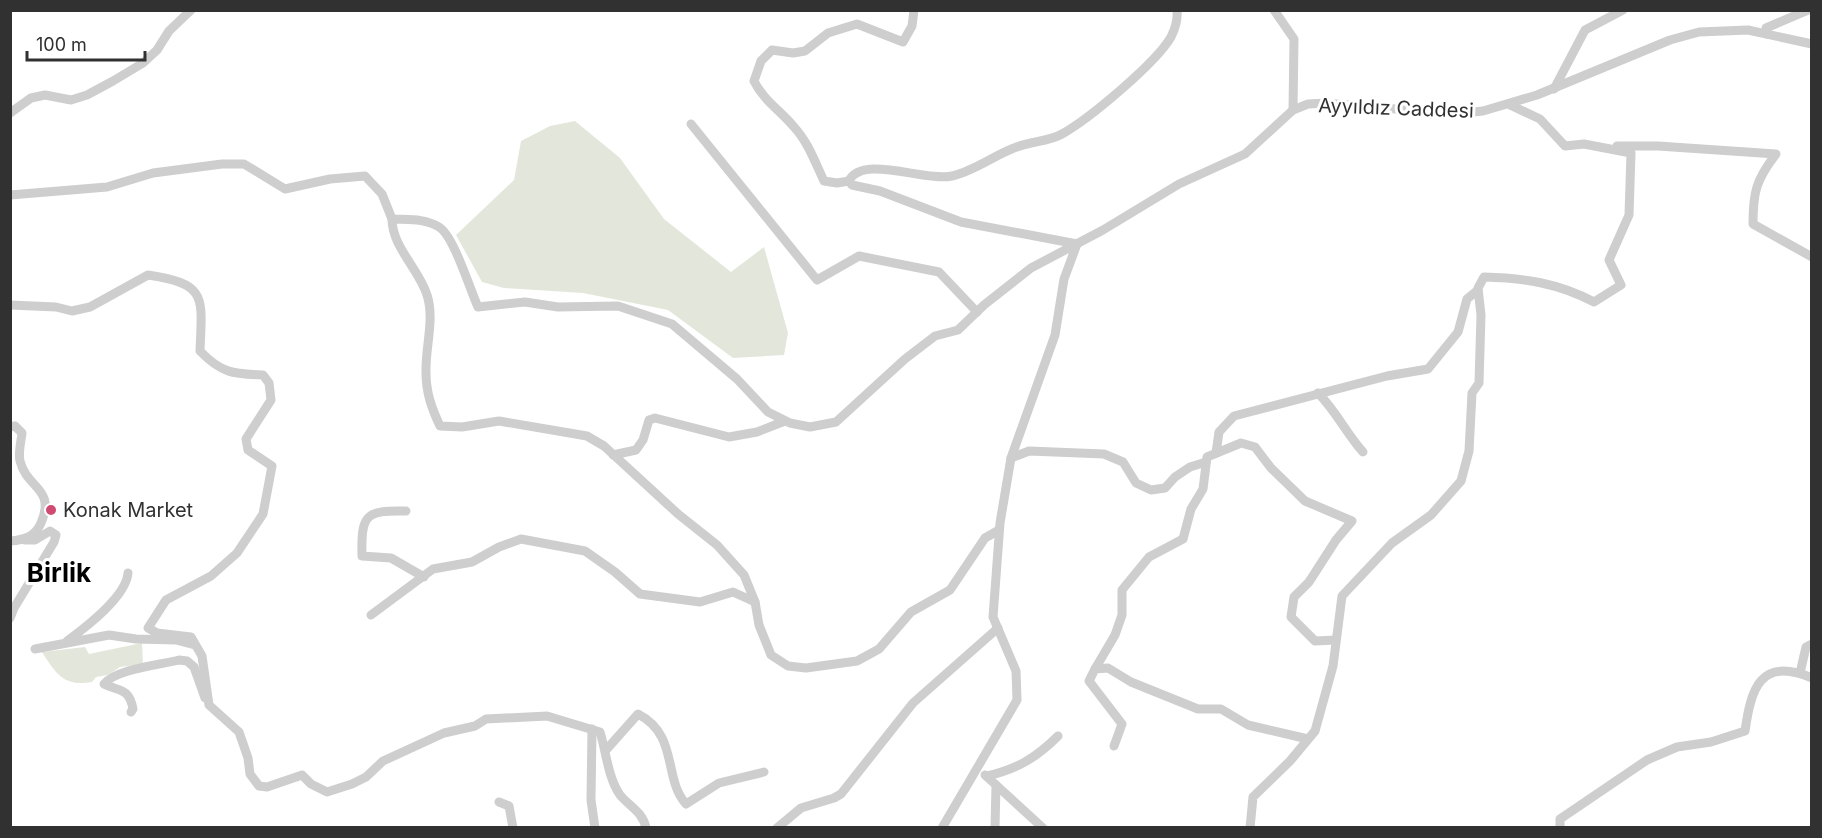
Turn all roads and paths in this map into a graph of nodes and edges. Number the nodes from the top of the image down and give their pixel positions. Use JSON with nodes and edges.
{"nodes":[{"id":1,"x":191,"y":10,"type":"edge"},
{"id":2,"x":914,"y":10,"type":"edge"},
{"id":3,"x":1177,"y":10,"type":"edge"},
{"id":4,"x":1274,"y":10,"type":"edge"},
{"id":5,"x":1623,"y":10,"type":"edge"},
{"id":6,"x":1808,"y":10,"type":"edge"},
{"id":7,"x":1767,"y":34,"type":"junction"},
{"id":8,"x":1812,"y":44,"type":"edge"},
{"id":9,"x":1554,"y":89,"type":"junction"},
{"id":10,"x":1510,"y":105,"type":"junction"},
{"id":11,"x":1293,"y":110,"type":"junction"},
{"id":12,"x":10,"y":113,"type":"edge"},
{"id":13,"x":691,"y":124,"type":"dead end"},
{"id":14,"x":1592,"y":146,"type":"junction"},
{"id":15,"x":849,"y":181,"type":"junction"},
{"id":16,"x":10,"y":195,"type":"edge"},
{"id":17,"x":392,"y":219,"type":"junction"},
{"id":18,"x":1077,"y":244,"type":"junction"},
{"id":19,"x":1812,"y":257,"type":"edge"},
{"id":20,"x":1478,"y":290,"type":"junction"},
{"id":21,"x":10,"y":305,"type":"edge"},
{"id":22,"x":977,"y":312,"type":"junction"},
{"id":23,"x":1318,"y":393,"type":"junction"},
{"id":24,"x":785,"y":421,"type":"junction"},
{"id":25,"x":10,"y":427,"type":"edge"},
{"id":26,"x":1363,"y":452,"type":"dead end"},
{"id":27,"x":1216,"y":453,"type":"junction"},
{"id":28,"x":613,"y":455,"type":"junction"},
{"id":29,"x":1011,"y":458,"type":"junction"},
{"id":30,"x":1206,"y":462,"type":"junction"},
{"id":31,"x":406,"y":511,"type":"dead end"},
{"id":32,"x":999,"y":530,"type":"junction"},
{"id":33,"x":25,"y":540,"type":"junction"},
{"id":34,"x":10,"y":541,"type":"edge"},
{"id":35,"x":128,"y":573,"type":"dead end"},
{"id":36,"x":424,"y":577,"type":"junction"},
{"id":37,"x":755,"y":602,"type":"junction"},
{"id":38,"x":371,"y":615,"type":"dead end"},
{"id":39,"x":10,"y":618,"type":"edge"},
{"id":40,"x":998,"y":628,"type":"junction"},
{"id":41,"x":1336,"y":640,"type":"junction"},
{"id":42,"x":65,"y":642,"type":"junction"},
{"id":43,"x":1812,"y":644,"type":"edge"},
{"id":44,"x":195,"y":645,"type":"junction"},
{"id":45,"x":35,"y":649,"type":"dead end"},
{"id":46,"x":1095,"y":669,"type":"junction"},
{"id":47,"x":1800,"y":673,"type":"junction"},
{"id":48,"x":1812,"y":678,"type":"edge"},
{"id":49,"x":209,"y":705,"type":"junction"},
{"id":50,"x":131,"y":712,"type":"dead end"},
{"id":51,"x":592,"y":729,"type":"junction"},
{"id":52,"x":1058,"y":736,"type":"dead end"},
{"id":53,"x":1308,"y":739,"type":"junction"},
{"id":54,"x":1114,"y":746,"type":"dead end"},
{"id":55,"x":606,"y":750,"type":"junction"},
{"id":56,"x":978,"y":768,"type":"junction"},
{"id":57,"x":764,"y":772,"type":"dead end"},
{"id":58,"x":987,"y":776,"type":"junction"},
{"id":59,"x":996,"y":785,"type":"junction"},
{"id":60,"x":499,"y":802,"type":"dead end"},
{"id":61,"x":513,"y":828,"type":"edge"},
{"id":62,"x":595,"y":828,"type":"edge"},
{"id":63,"x":646,"y":828,"type":"edge"},
{"id":64,"x":777,"y":828,"type":"edge"},
{"id":65,"x":942,"y":828,"type":"edge"},
{"id":66,"x":995,"y":828,"type":"edge"},
{"id":67,"x":1043,"y":828,"type":"edge"},
{"id":68,"x":1250,"y":828,"type":"edge"},
{"id":69,"x":1560,"y":828,"type":"edge"}],
"edges":[{"from":1,"to":12,"type":"street"},
{"from":2,"to":15,"type":"street"},
{"from":3,"to":15,"type":"street"},
{"from":4,"to":11,"type":"street"},
{"from":5,"to":9,"type":"street"},
{"from":6,"to":7,"type":"street"},
{"from":7,"to":8,"type":"street","name":"Ayyıldız Caddesi"},
{"from":7,"to":9,"type":"street","name":"Ayyıldız Caddesi"},
{"from":9,"to":10,"type":"street","name":"Ayyıldız Caddesi"},
{"from":10,"to":11,"type":"street","name":"Ayyıldız Caddesi"},
{"from":10,"to":14,"type":"street"},
{"from":11,"to":18,"type":"street","name":"Ayyıldız Caddesi"},
{"from":13,"to":22,"type":"street"},
{"from":14,"to":19,"type":"street"},
{"from":14,"to":20,"type":"street"},
{"from":15,"to":18,"type":"street"},
{"from":16,"to":17,"type":"street"},
{"from":17,"to":24,"type":"street"},
{"from":17,"to":28,"type":"street"},
{"from":18,"to":22,"type":"street","name":"Ayyıldız Caddesi"},
{"from":18,"to":29,"type":"street"},
{"from":20,"to":23,"type":"street"},
{"from":20,"to":41,"type":"street"},
{"from":21,"to":44,"type":"street"},
{"from":22,"to":24,"type":"street","name":"Ayyıldız Caddesi"},
{"from":23,"to":26,"type":"street"},
{"from":23,"to":27,"type":"street"},
{"from":24,"to":28,"type":"street"},
{"from":25,"to":33,"type":"street"},
{"from":27,"to":30,"type":"street"},
{"from":27,"to":41,"type":"street"},
{"from":28,"to":37,"type":"street"},
{"from":29,"to":30,"type":"street"},
{"from":29,"to":32,"type":"street"},
{"from":30,"to":46,"type":"street"},
{"from":31,"to":36,"type":"street"},
{"from":32,"to":37,"type":"street"},
{"from":32,"to":40,"type":"street"},
{"from":33,"to":34,"type":"street"},
{"from":33,"to":39,"type":"street"},
{"from":35,"to":42,"type":"street"},
{"from":36,"to":37,"type":"street"},
{"from":36,"to":38,"type":"street"},
{"from":40,"to":56,"type":"street"},
{"from":40,"to":64,"type":"street"},
{"from":41,"to":53,"type":"street"},
{"from":42,"to":44,"type":"street"},
{"from":42,"to":45,"type":"street"},
{"from":43,"to":47,"type":"street"},
{"from":44,"to":49,"type":"street"},
{"from":46,"to":53,"type":"street"},
{"from":46,"to":54,"type":"street"},
{"from":47,"to":48,"type":"street"},
{"from":47,"to":69,"type":"street"},
{"from":49,"to":50,"type":"street"},
{"from":49,"to":51,"type":"street"},
{"from":51,"to":55,"type":"street"},
{"from":51,"to":62,"type":"street"},
{"from":52,"to":58,"type":"street"},
{"from":53,"to":68,"type":"street"},
{"from":55,"to":57,"type":"street"},
{"from":55,"to":63,"type":"street"},
{"from":56,"to":58,"type":"street"},
{"from":56,"to":65,"type":"street"},
{"from":58,"to":59,"type":"street"},
{"from":59,"to":66,"type":"street"},
{"from":59,"to":67,"type":"street"},
{"from":60,"to":61,"type":"street"}]}
